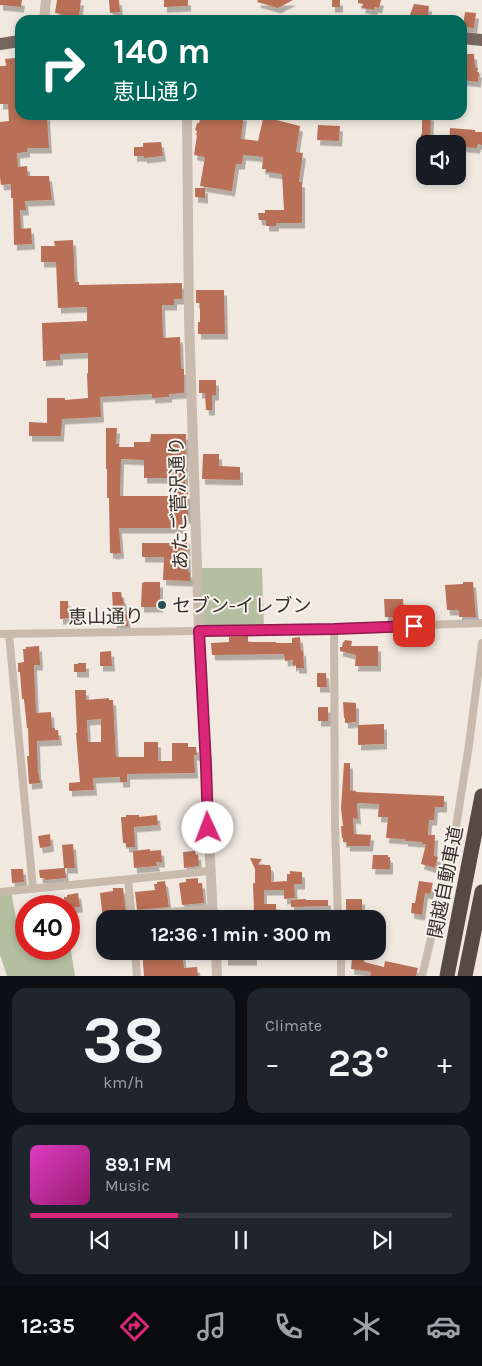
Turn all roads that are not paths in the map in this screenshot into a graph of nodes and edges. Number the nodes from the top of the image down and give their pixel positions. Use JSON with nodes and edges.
{"nodes":[{"id":1,"x":46,"y":0,"type":"edge"},
{"id":2,"x":44,"y":15,"type":"edge"},
{"id":3,"x":467,"y":38,"type":"edge"},
{"id":4,"x":482,"y":40,"type":"edge"},
{"id":5,"x":15,"y":41,"type":"edge"},
{"id":6,"x":0,"y":44,"type":"edge"},
{"id":7,"x":187,"y":120,"type":"edge"},
{"id":8,"x":482,"y":623,"type":"edge"},
{"id":9,"x":334,"y":629,"type":"junction"},
{"id":10,"x":199,"y":631,"type":"junction"},
{"id":11,"x":0,"y":634,"type":"edge"},
{"id":12,"x":9,"y":634,"type":"junction"},
{"id":13,"x":482,"y":644,"type":"edge"},
{"id":14,"x":482,"y":796,"type":"edge"},
{"id":15,"x":210,"y":871,"type":"junction"},
{"id":16,"x":128,"y":880,"type":"junction"},
{"id":17,"x":33,"y":889,"type":"junction"},
{"id":18,"x":0,"y":892,"type":"edge"},
{"id":19,"x":482,"y":892,"type":"edge"},
{"id":20,"x":131,"y":910,"type":"edge"},
{"id":21,"x":213,"y":910,"type":"edge"},
{"id":22,"x":338,"y":910,"type":"edge"},
{"id":23,"x":136,"y":960,"type":"edge"},
{"id":24,"x":216,"y":960,"type":"edge"},
{"id":25,"x":341,"y":960,"type":"edge"},
{"id":26,"x":137,"y":976,"type":"edge"},
{"id":27,"x":217,"y":976,"type":"edge"},
{"id":28,"x":341,"y":976,"type":"edge"},
{"id":29,"x":422,"y":976,"type":"edge"},
{"id":30,"x":447,"y":976,"type":"edge"},
{"id":31,"x":465,"y":976,"type":"edge"}],
"edges":[{"from":1,"to":2,"type":"street"},
{"from":3,"to":4,"type":"main road"},
{"from":5,"to":6,"type":"main road"},
{"from":7,"to":10,"type":"street","name":"あたご菅沢通り"},
{"from":8,"to":9,"type":"street","name":"恵山通り"},
{"from":9,"to":10,"type":"street","name":"恵山通り"},
{"from":9,"to":22,"type":"street"},
{"from":10,"to":12,"type":"street","name":"恵山通り"},
{"from":10,"to":15,"type":"street","name":"あたご菅沢通り"},
{"from":11,"to":12,"type":"street","name":"恵山通り"},
{"from":12,"to":17,"type":"street"},
{"from":13,"to":29,"type":"street"},
{"from":14,"to":30,"type":"highway","name":"関越自動車道"},
{"from":15,"to":16,"type":"street"},
{"from":15,"to":21,"type":"street","name":"あたご菅沢通り"},
{"from":16,"to":17,"type":"street"},
{"from":16,"to":20,"type":"street"},
{"from":17,"to":18,"type":"street"},
{"from":19,"to":31,"type":"highway","name":"関越自動車道"},
{"from":23,"to":26,"type":"street"},
{"from":24,"to":27,"type":"street"},
{"from":25,"to":28,"type":"street"}]}
